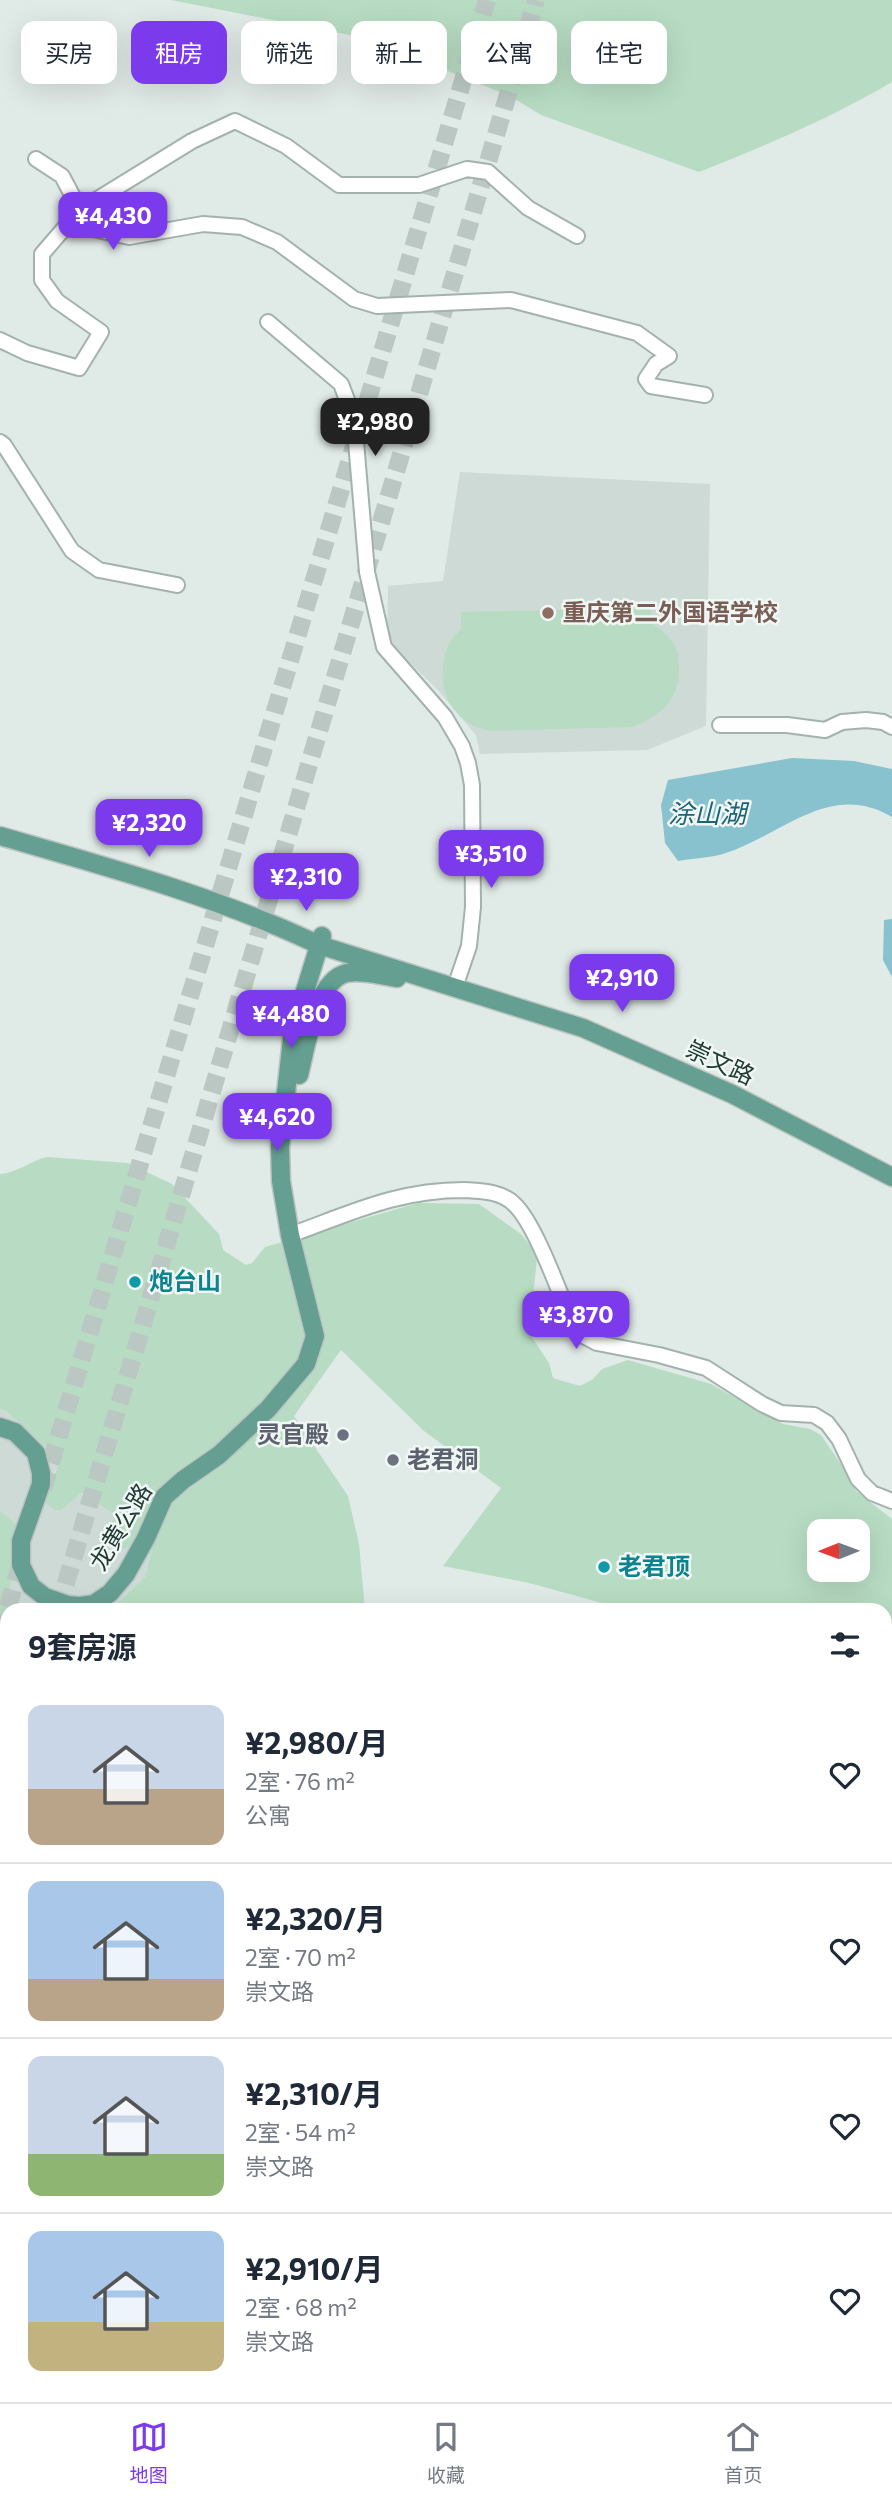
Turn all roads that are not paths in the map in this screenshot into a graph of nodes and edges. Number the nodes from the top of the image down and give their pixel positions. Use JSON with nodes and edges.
{"nodes":[{"id":1,"x":36,"y":159,"type":"dead end"},
{"id":2,"x":80,"y":210,"type":"junction"},
{"id":3,"x":577,"y":236,"type":"dead end"},
{"id":4,"x":268,"y":322,"type":"dead end"},
{"id":5,"x":0,"y":340,"type":"edge"},
{"id":6,"x":705,"y":395,"type":"dead end"},
{"id":7,"x":0,"y":442,"type":"edge"},
{"id":8,"x":177,"y":585,"type":"dead end"},
{"id":9,"x":720,"y":724,"type":"dead end"},
{"id":10,"x":892,"y":727,"type":"edge"},
{"id":11,"x":0,"y":836,"type":"edge"},
{"id":12,"x":323,"y":941,"type":"junction"},
{"id":13,"x":457,"y":982,"type":"junction"},
{"id":14,"x":293,"y":1078,"type":"junction"},
{"id":15,"x":892,"y":1166,"type":"edge"},
{"id":16,"x":892,"y":1177,"type":"edge"},
{"id":17,"x":290,"y":1235,"type":"junction"},
{"id":18,"x":0,"y":1427,"type":"edge"},
{"id":19,"x":892,"y":1501,"type":"edge"},
{"id":20,"x":62,"y":1603,"type":"edge"},
{"id":21,"x":95,"y":1603,"type":"edge"}],
"edges":[{"from":1,"to":2,"type":"street"},
{"from":2,"to":3,"type":"street"},
{"from":2,"to":5,"type":"street"},
{"from":2,"to":6,"type":"street"},
{"from":4,"to":13,"type":"street"},
{"from":7,"to":8,"type":"street"},
{"from":9,"to":10,"type":"street"},
{"from":11,"to":12,"type":"main road","name":"崇文路"},
{"from":12,"to":13,"type":"main road","name":"崇文路"},
{"from":12,"to":14,"type":"main road","name":"龙黄公路"},
{"from":13,"to":14,"type":"main road"},
{"from":13,"to":15,"type":"main road","name":"崇文路"},
{"from":13,"to":16,"type":"main road","name":"崇文路"},
{"from":14,"to":17,"type":"main road","name":"龙黄公路"},
{"from":17,"to":19,"type":"street"},
{"from":17,"to":21,"type":"main road","name":"龙黄公路"},
{"from":18,"to":20,"type":"main road","name":"龙黄公路"}]}
